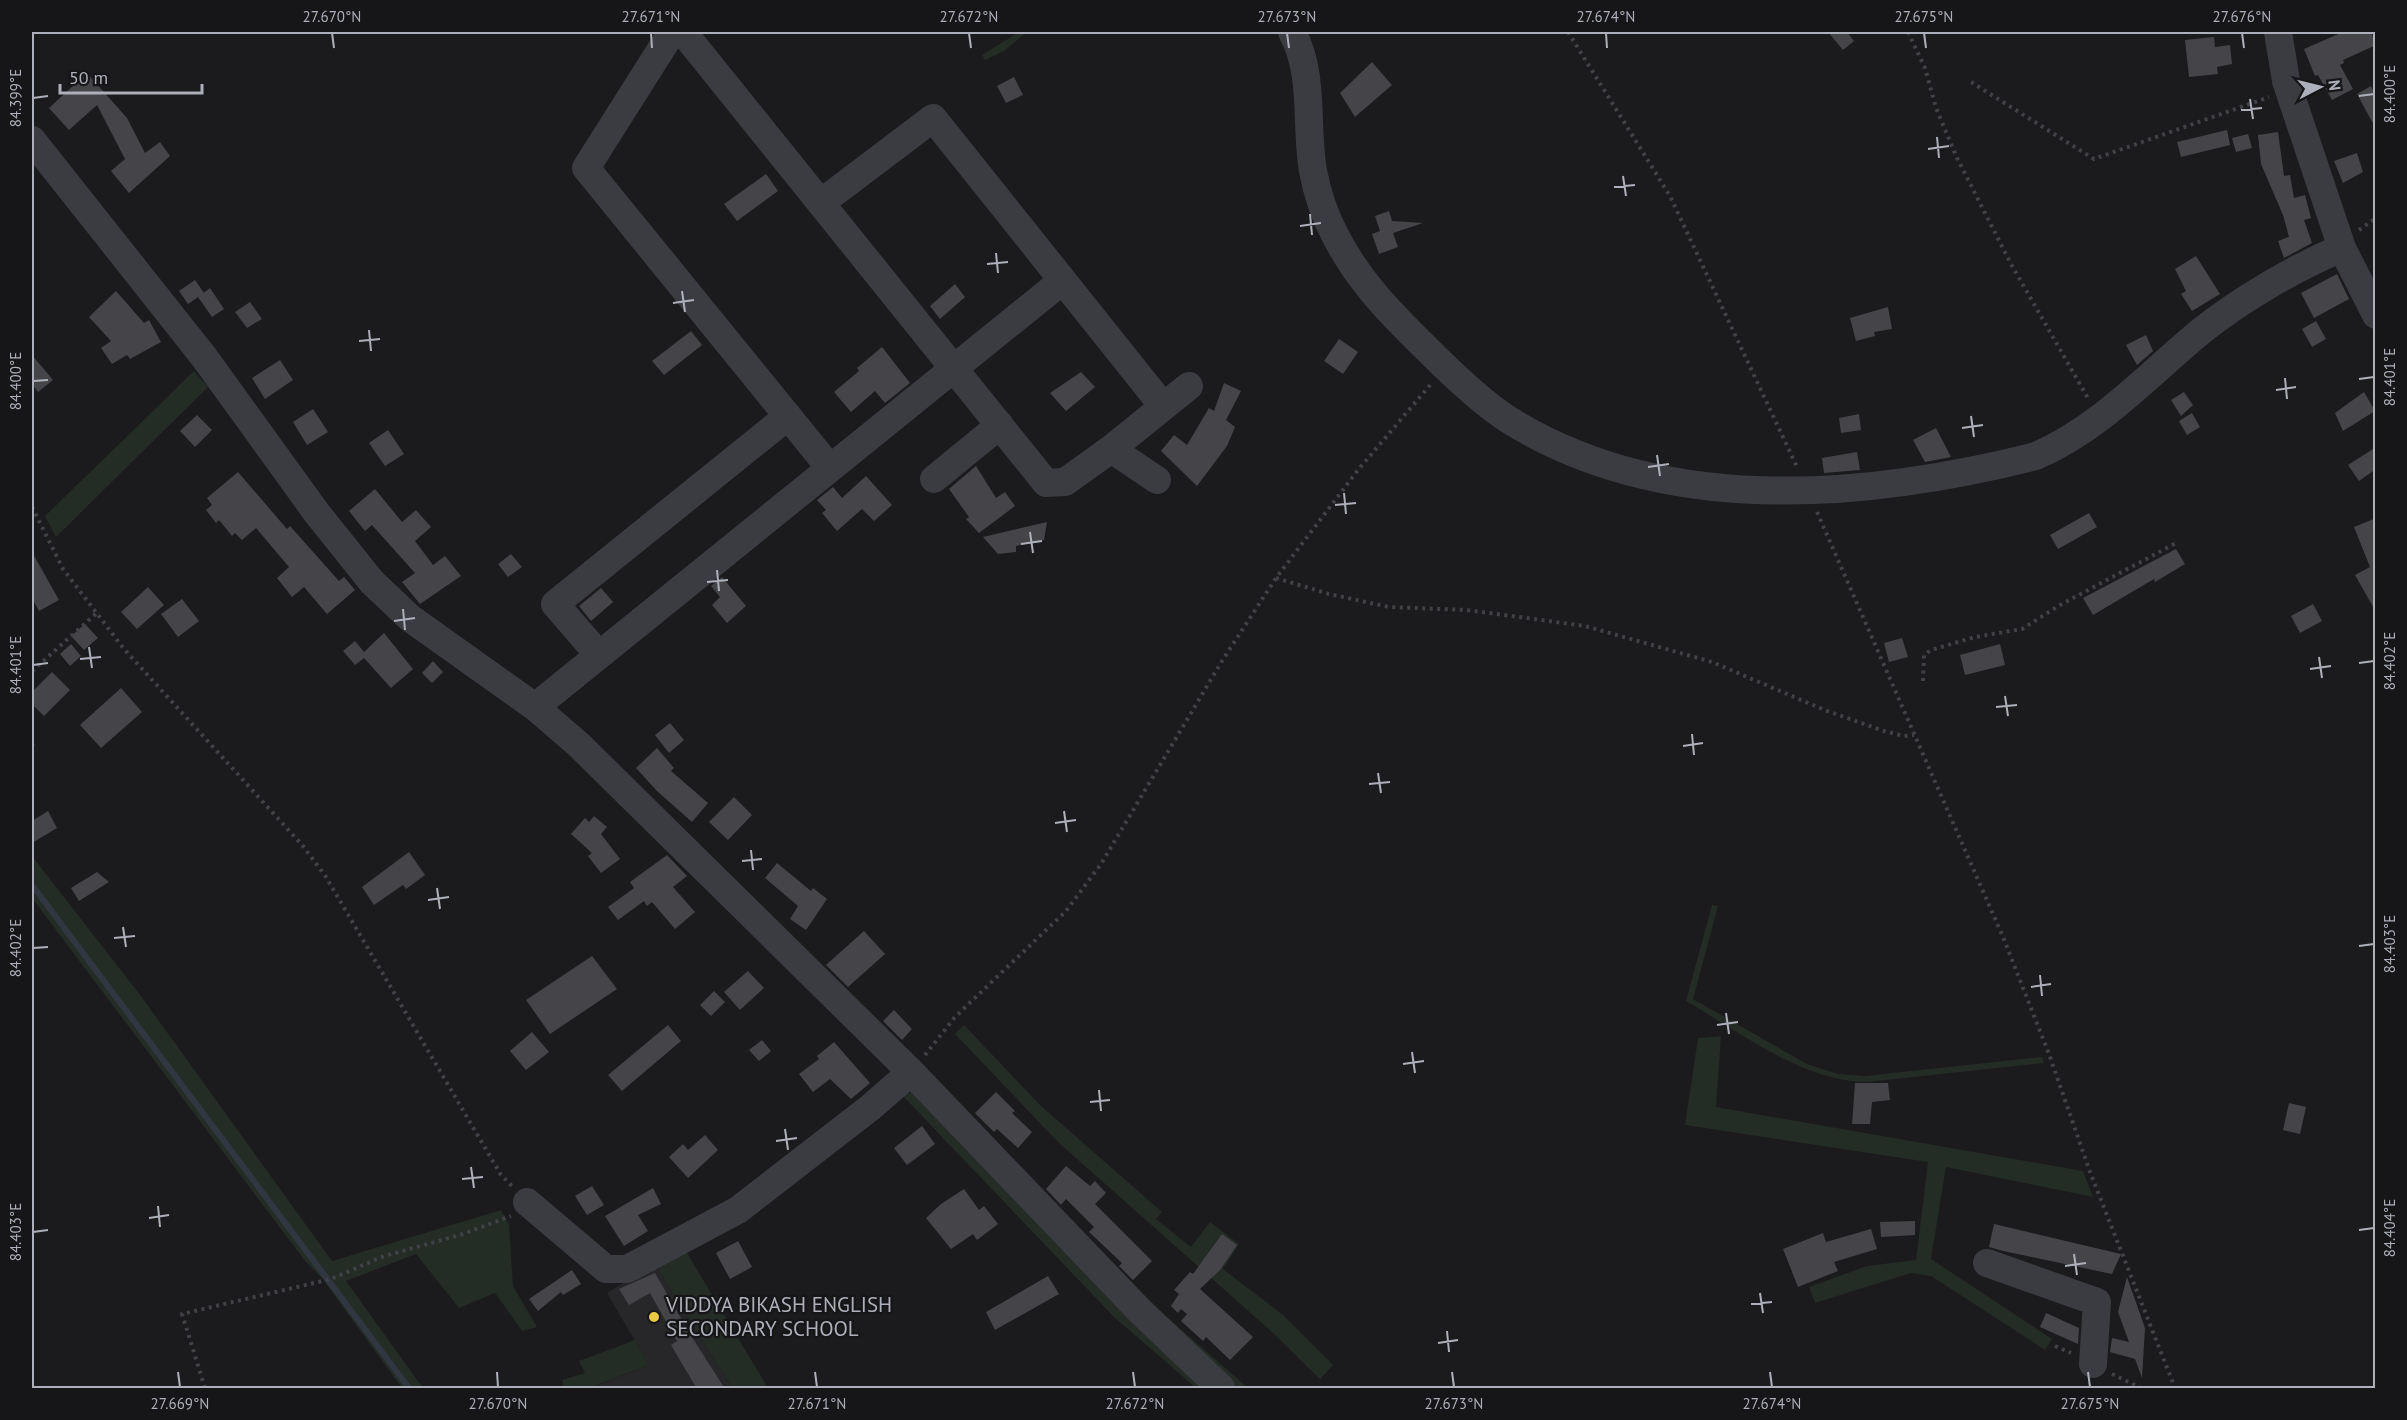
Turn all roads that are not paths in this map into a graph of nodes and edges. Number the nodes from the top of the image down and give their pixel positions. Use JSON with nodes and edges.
{"nodes":[{"id":1,"x":672,"y":32,"type":"edge"},
{"id":2,"x":683,"y":32,"type":"edge"},
{"id":3,"x":1292,"y":32,"type":"edge"},
{"id":4,"x":2278,"y":32,"type":"edge"},
{"id":5,"x":32,"y":140,"type":"edge"},
{"id":6,"x":822,"y":202,"type":"junction"},
{"id":7,"x":2342,"y":248,"type":"junction"},
{"id":8,"x":1062,"y":282,"type":"junction"},
{"id":9,"x":2376,"y":315,"type":"edge"},
{"id":10,"x":953,"y":368,"type":"junction"},
{"id":11,"x":1189,"y":386,"type":"dead end"},
{"id":12,"x":1163,"y":406,"type":"junction"},
{"id":13,"x":788,"y":416,"type":"junction"},
{"id":14,"x":1000,"y":425,"type":"junction"},
{"id":15,"x":1111,"y":450,"type":"junction"},
{"id":16,"x":830,"y":468,"type":"junction"},
{"id":17,"x":934,"y":478,"type":"dead end"},
{"id":18,"x":1157,"y":480,"type":"dead end"},
{"id":19,"x":599,"y":655,"type":"junction"},
{"id":20,"x":535,"y":707,"type":"junction"},
{"id":21,"x":911,"y":1071,"type":"junction"},
{"id":22,"x":530,"y":1205,"type":"road end"},
{"id":23,"x":1987,"y":1263,"type":"dead end"},
{"id":24,"x":2093,"y":1364,"type":"dead end"},
{"id":25,"x":1221,"y":1389,"type":"edge"}],
"edges":[{"from":1,"to":13,"type":"street"},
{"from":2,"to":6,"type":"street"},
{"from":3,"to":7,"type":"street"},
{"from":4,"to":7,"type":"street"},
{"from":5,"to":20,"type":"street"},
{"from":6,"to":8,"type":"street"},
{"from":6,"to":10,"type":"street"},
{"from":7,"to":9,"type":"street"},
{"from":8,"to":10,"type":"street"},
{"from":8,"to":12,"type":"street"},
{"from":10,"to":14,"type":"street"},
{"from":10,"to":16,"type":"street"},
{"from":11,"to":12,"type":"street"},
{"from":12,"to":15,"type":"street"},
{"from":13,"to":16,"type":"street"},
{"from":13,"to":19,"type":"street"},
{"from":14,"to":15,"type":"street"},
{"from":14,"to":17,"type":"street"},
{"from":15,"to":18,"type":"street"},
{"from":16,"to":19,"type":"street"},
{"from":19,"to":20,"type":"street"},
{"from":20,"to":21,"type":"street"},
{"from":21,"to":22,"type":"street"},
{"from":21,"to":25,"type":"street"},
{"from":23,"to":24,"type":"street"}]}
